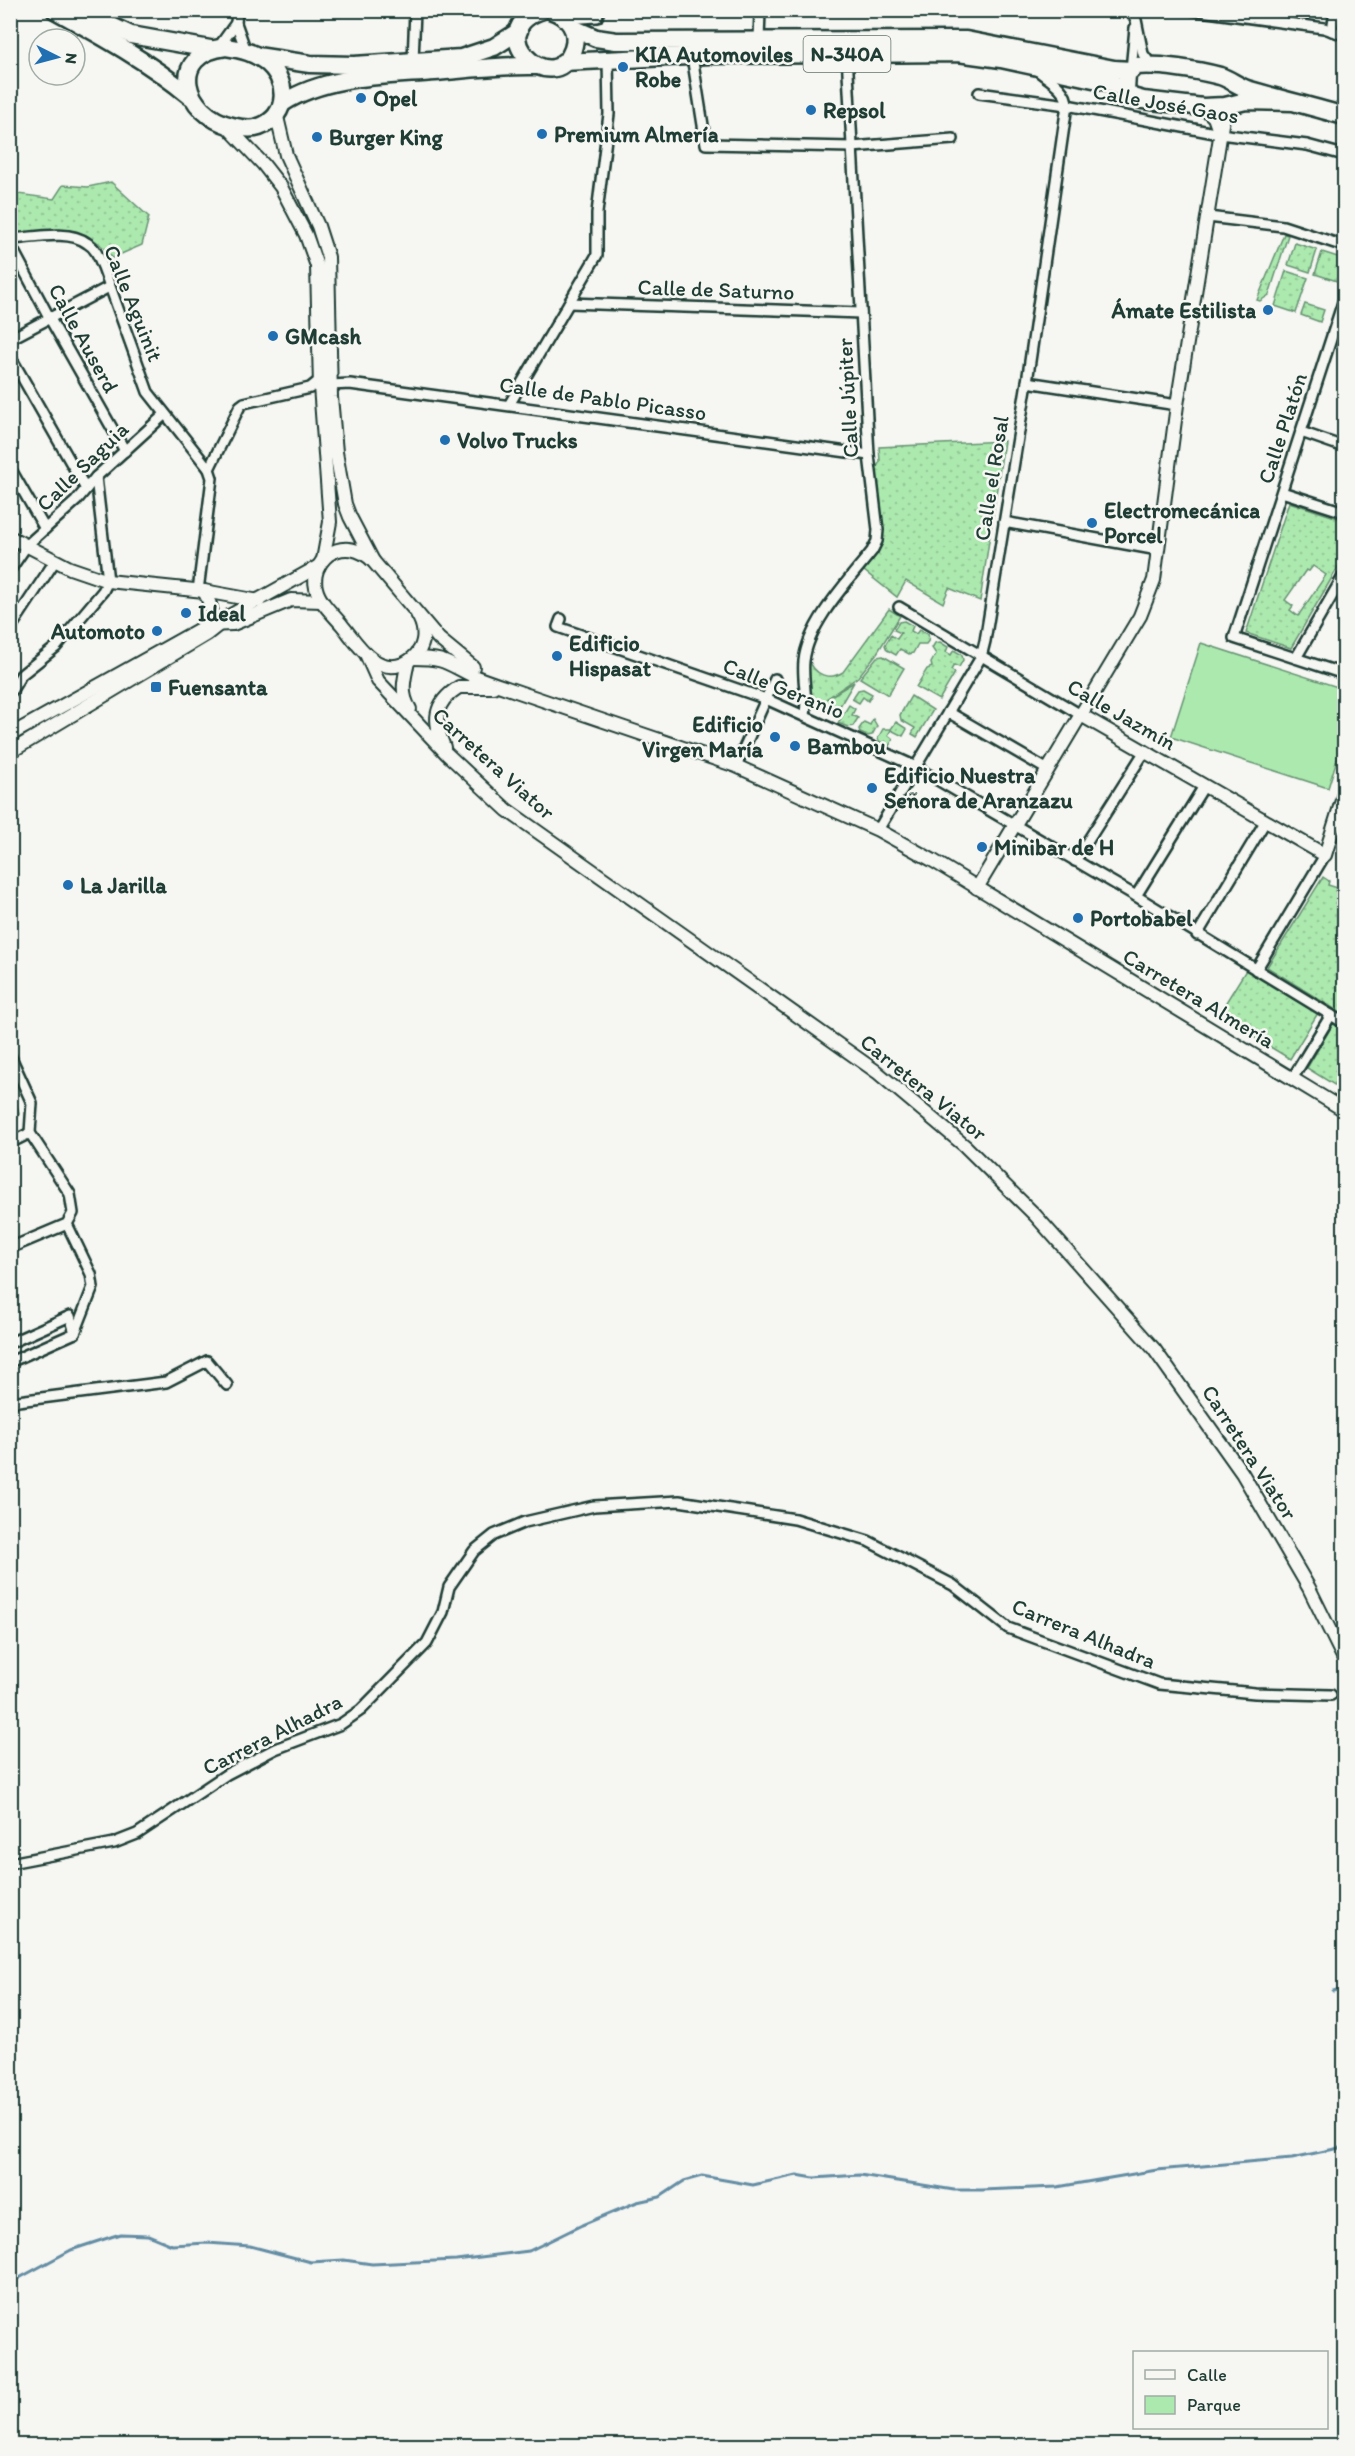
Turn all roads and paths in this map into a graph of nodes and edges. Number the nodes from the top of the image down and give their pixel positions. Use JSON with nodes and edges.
{"nodes":[{"id":1,"x":55,"y":10,"type":"edge"},
{"id":2,"x":77,"y":10,"type":"edge"},
{"id":3,"x":237,"y":10,"type":"edge"},
{"id":4,"x":415,"y":10,"type":"edge"},
{"id":5,"x":543,"y":10,"type":"edge"},
{"id":6,"x":550,"y":10,"type":"edge"},
{"id":7,"x":598,"y":10,"type":"edge"},
{"id":8,"x":760,"y":10,"type":"edge"},
{"id":9,"x":1131,"y":10,"type":"edge"},
{"id":10,"x":1193,"y":10,"type":"edge"},
{"id":11,"x":1335,"y":10,"type":"edge"},
{"id":12,"x":1136,"y":20,"type":"junction"},
{"id":13,"x":236,"y":23,"type":"junction"},
{"id":14,"x":570,"y":23,"type":"junction"},
{"id":15,"x":519,"y":31,"type":"junction"},
{"id":16,"x":1332,"y":31,"type":"junction"},
{"id":17,"x":1344,"y":35,"type":"edge"},
{"id":18,"x":759,"y":41,"type":"junction"},
{"id":19,"x":214,"y":49,"type":"junction"},
{"id":20,"x":689,"y":49,"type":"junction"},
{"id":21,"x":251,"y":54,"type":"junction"},
{"id":22,"x":847,"y":54,"type":"junction"},
{"id":23,"x":608,"y":59,"type":"junction"},
{"id":24,"x":413,"y":61,"type":"junction"},
{"id":25,"x":563,"y":62,"type":"junction"},
{"id":26,"x":537,"y":66,"type":"junction"},
{"id":27,"x":1033,"y":66,"type":"junction"},
{"id":28,"x":1152,"y":66,"type":"junction"},
{"id":29,"x":1131,"y":70,"type":"junction"},
{"id":30,"x":1229,"y":82,"type":"junction"},
{"id":31,"x":1126,"y":90,"type":"junction"},
{"id":32,"x":979,"y":93,"type":"dead end"},
{"id":33,"x":190,"y":96,"type":"junction"},
{"id":34,"x":1293,"y":102,"type":"junction"},
{"id":35,"x":1067,"y":105,"type":"junction"},
{"id":36,"x":1225,"y":106,"type":"junction"},
{"id":37,"x":1203,"y":107,"type":"junction"},
{"id":38,"x":280,"y":110,"type":"junction"},
{"id":39,"x":1344,"y":116,"type":"edge"},
{"id":40,"x":225,"y":124,"type":"junction"},
{"id":41,"x":1220,"y":134,"type":"junction"},
{"id":42,"x":953,"y":139,"type":"dead end"},
{"id":43,"x":852,"y":147,"type":"junction"},
{"id":44,"x":1344,"y":155,"type":"edge"},
{"id":45,"x":1208,"y":217,"type":"junction"},
{"id":46,"x":10,"y":242,"type":"edge"},
{"id":47,"x":1344,"y":246,"type":"edge"},
{"id":48,"x":109,"y":287,"type":"junction"},
{"id":49,"x":1344,"y":299,"type":"edge"},
{"id":50,"x":569,"y":303,"type":"junction"},
{"id":51,"x":861,"y":313,"type":"junction"},
{"id":52,"x":49,"y":317,"type":"junction"},
{"id":53,"x":10,"y":339,"type":"edge"},
{"id":54,"x":10,"y":356,"type":"edge"},
{"id":55,"x":326,"y":382,"type":"junction"},
{"id":56,"x":1027,"y":382,"type":"junction"},
{"id":57,"x":509,"y":405,"type":"junction"},
{"id":58,"x":1177,"y":405,"type":"junction"},
{"id":59,"x":164,"y":415,"type":"junction"},
{"id":60,"x":1301,"y":432,"type":"junction"},
{"id":61,"x":1344,"y":447,"type":"edge"},
{"id":62,"x":125,"y":451,"type":"junction"},
{"id":63,"x":869,"y":455,"type":"junction"},
{"id":64,"x":10,"y":468,"type":"edge"},
{"id":65,"x":209,"y":469,"type":"junction"},
{"id":66,"x":96,"y":477,"type":"junction"},
{"id":67,"x":86,"y":489,"type":"junction"},
{"id":68,"x":1282,"y":492,"type":"junction"},
{"id":69,"x":1344,"y":512,"type":"edge"},
{"id":70,"x":1004,"y":522,"type":"junction"},
{"id":71,"x":45,"y":529,"type":"junction"},
{"id":72,"x":10,"y":537,"type":"edge"},
{"id":73,"x":27,"y":545,"type":"junction"},
{"id":74,"x":1158,"y":550,"type":"junction"},
{"id":75,"x":56,"y":561,"type":"junction"},
{"id":76,"x":373,"y":561,"type":"junction"},
{"id":77,"x":321,"y":563,"type":"junction"},
{"id":78,"x":10,"y":570,"type":"edge"},
{"id":79,"x":1344,"y":574,"type":"edge"},
{"id":80,"x":108,"y":581,"type":"junction"},
{"id":81,"x":201,"y":591,"type":"junction"},
{"id":82,"x":259,"y":601,"type":"junction"},
{"id":83,"x":322,"y":601,"type":"junction"},
{"id":84,"x":899,"y":607,"type":"dead end"},
{"id":85,"x":417,"y":614,"type":"junction"},
{"id":86,"x":561,"y":619,"type":"dead end"},
{"id":87,"x":214,"y":624,"type":"junction"},
{"id":88,"x":10,"y":629,"type":"edge"},
{"id":89,"x":366,"y":654,"type":"junction"},
{"id":90,"x":981,"y":657,"type":"junction"},
{"id":91,"x":1296,"y":658,"type":"junction"},
{"id":92,"x":410,"y":660,"type":"junction"},
{"id":93,"x":1344,"y":674,"type":"edge"},
{"id":94,"x":775,"y":679,"type":"dead end"},
{"id":95,"x":507,"y":688,"type":"junction"},
{"id":96,"x":10,"y":693,"type":"edge"},
{"id":97,"x":766,"y":699,"type":"junction"},
{"id":98,"x":948,"y":712,"type":"junction"},
{"id":99,"x":64,"y":713,"type":"junction"},
{"id":100,"x":1081,"y":715,"type":"junction"},
{"id":101,"x":805,"y":716,"type":"junction"},
{"id":102,"x":424,"y":730,"type":"junction"},
{"id":103,"x":10,"y":735,"type":"edge"},
{"id":104,"x":1145,"y":751,"type":"junction"},
{"id":105,"x":10,"y":752,"type":"edge"},
{"id":106,"x":447,"y":754,"type":"junction"},
{"id":107,"x":736,"y":766,"type":"junction"},
{"id":108,"x":915,"y":767,"type":"junction"},
{"id":109,"x":1048,"y":770,"type":"junction"},
{"id":110,"x":1204,"y":786,"type":"junction"},
{"id":111,"x":1344,"y":794,"type":"edge"},
{"id":112,"x":1265,"y":822,"type":"junction"},
{"id":113,"x":1015,"y":825,"type":"junction"},
{"id":114,"x":878,"y":830,"type":"junction"},
{"id":115,"x":1325,"y":855,"type":"junction"},
{"id":116,"x":1075,"y":861,"type":"junction"},
{"id":117,"x":977,"y":888,"type":"junction"},
{"id":118,"x":1136,"y":896,"type":"junction"},
{"id":119,"x":1197,"y":935,"type":"junction"},
{"id":120,"x":1256,"y":970,"type":"junction"},
{"id":121,"x":1331,"y":1015,"type":"junction"},
{"id":122,"x":1344,"y":1023,"type":"edge"},
{"id":123,"x":10,"y":1055,"type":"edge"},
{"id":124,"x":1292,"y":1079,"type":"junction"},
{"id":125,"x":1344,"y":1110,"type":"edge"},
{"id":126,"x":30,"y":1133,"type":"junction"},
{"id":127,"x":10,"y":1143,"type":"edge"},
{"id":128,"x":67,"y":1224,"type":"junction"},
{"id":129,"x":10,"y":1248,"type":"edge"},
{"id":130,"x":75,"y":1334,"type":"junction"},
{"id":131,"x":10,"y":1342,"type":"edge"},
{"id":132,"x":10,"y":1362,"type":"edge"},
{"id":133,"x":227,"y":1385,"type":"dead end"},
{"id":134,"x":10,"y":1402,"type":"edge"},
{"id":135,"x":1344,"y":1659,"type":"edge"},
{"id":136,"x":1331,"y":1695,"type":"tunnel mouth"},
{"id":137,"x":10,"y":1863,"type":"edge"}],
"edges":[{"from":1,"to":33,"type":"highway","number":"N-340A"},
{"from":2,"to":19,"type":"highway"},
{"from":3,"to":13,"type":"street"},
{"from":4,"to":24,"type":"street"},
{"from":5,"to":15,"type":"highway"},
{"from":6,"to":14,"type":"highway","number":"N-340A"},
{"from":7,"to":14,"type":"street"},
{"from":8,"to":18,"type":"street"},
{"from":9,"to":12,"type":"street"},
{"from":10,"to":16,"type":"street"},
{"from":11,"to":16,"type":"street"},
{"from":12,"to":28,"type":"street"},
{"from":12,"to":29,"type":"street"},
{"from":13,"to":19,"type":"street"},
{"from":13,"to":21,"type":"street"},
{"from":14,"to":20,"type":"highway","number":"N-340A"},
{"from":14,"to":25,"type":"highway"},
{"from":15,"to":24,"type":"highway"},
{"from":15,"to":26,"type":"highway"},
{"from":16,"to":17,"type":"street"},
{"from":18,"to":20,"type":"highway","number":"N-340A"},
{"from":18,"to":29,"type":"highway","number":"N-340A"},
{"from":19,"to":21,"type":"highway"},
{"from":19,"to":33,"type":"highway"},
{"from":20,"to":22,"type":"highway","number":"N-340A"},
{"from":20,"to":23,"type":"highway","number":"N-340A"},
{"from":20,"to":43,"type":"street"},
{"from":21,"to":24,"type":"highway"},
{"from":21,"to":38,"type":"highway"},
{"from":22,"to":27,"type":"highway","number":"N-340A"},
{"from":22,"to":43,"type":"street","name":"Calle Júpiter"},
{"from":23,"to":25,"type":"highway","number":"N-340A"},
{"from":23,"to":50,"type":"street"},
{"from":25,"to":26,"type":"highway","number":"N-340A"},
{"from":26,"to":38,"type":"highway","number":"N-340A"},
{"from":27,"to":31,"type":"highway","number":"N-340A"},
{"from":27,"to":35,"type":"street"},
{"from":28,"to":29,"type":"highway","number":"N-340A"},
{"from":28,"to":30,"type":"highway","number":"N-340A"},
{"from":29,"to":31,"type":"highway"},
{"from":30,"to":34,"type":"highway","number":"N-340A"},
{"from":30,"to":36,"type":"highway"},
{"from":31,"to":37,"type":"highway","number":"N-340A"},
{"from":32,"to":35,"type":"street","name":"Calle José Gaos"},
{"from":33,"to":40,"type":"highway","number":"N-340A"},
{"from":34,"to":36,"type":"highway","number":"N-340A"},
{"from":34,"to":39,"type":"highway","number":"N-340A"},
{"from":35,"to":41,"type":"street","name":"Calle José Gaos"},
{"from":35,"to":56,"type":"street","name":"Calle el Rosal"},
{"from":36,"to":37,"type":"highway","number":"N-340A"},
{"from":36,"to":41,"type":"main road"},
{"from":37,"to":41,"type":"main road"},
{"from":38,"to":40,"type":"highway","number":"N-340A"},
{"from":38,"to":55,"type":"main road"},
{"from":40,"to":55,"type":"main road"},
{"from":41,"to":44,"type":"street","name":"Calle José Gaos"},
{"from":41,"to":45,"type":"main road"},
{"from":42,"to":43,"type":"street"},
{"from":43,"to":51,"type":"street","name":"Calle Júpiter"},
{"from":45,"to":47,"type":"street"},
{"from":45,"to":58,"type":"main road"},
{"from":46,"to":48,"type":"street","name":"Calle Aguinit"},
{"from":46,"to":52,"type":"street","name":"Calle Auserd"},
{"from":48,"to":52,"type":"street"},
{"from":48,"to":59,"type":"street","name":"Calle Aguinit"},
{"from":49,"to":60,"type":"street","name":"Calle Platón"},
{"from":50,"to":51,"type":"street","name":"Calle de Saturno"},
{"from":50,"to":57,"type":"street"},
{"from":51,"to":63,"type":"street","name":"Calle Júpiter"},
{"from":52,"to":53,"type":"street"},
{"from":52,"to":62,"type":"street","name":"Calle Auserd"},
{"from":54,"to":67,"type":"street"},
{"from":55,"to":57,"type":"street","name":"Calle de Pablo Picasso"},
{"from":55,"to":65,"type":"street"},
{"from":55,"to":76,"type":"main road"},
{"from":55,"to":77,"type":"main road"},
{"from":56,"to":58,"type":"street"},
{"from":56,"to":70,"type":"street","name":"Calle el Rosal"},
{"from":57,"to":63,"type":"street","name":"Calle de Pablo Picasso"},
{"from":58,"to":74,"type":"main road"},
{"from":59,"to":62,"type":"street","name":"Calle Saguia"},
{"from":59,"to":65,"type":"street","name":"Calle Aguinit"},
{"from":60,"to":61,"type":"street"},
{"from":60,"to":68,"type":"street","name":"Calle Platón"},
{"from":62,"to":66,"type":"street","name":"Calle Saguia"},
{"from":63,"to":101,"type":"street","name":"Calle Júpiter"},
{"from":64,"to":71,"type":"street"},
{"from":65,"to":81,"type":"street"},
{"from":66,"to":67,"type":"street","name":"Calle Saguia"},
{"from":66,"to":80,"type":"street"},
{"from":67,"to":71,"type":"street","name":"Calle Saguia"},
{"from":68,"to":69,"type":"street"},
{"from":68,"to":91,"type":"street","name":"Calle Platón"},
{"from":70,"to":74,"type":"street"},
{"from":70,"to":90,"type":"street","name":"Calle el Rosal"},
{"from":71,"to":73,"type":"street","name":"Calle Saguia"},
{"from":72,"to":73,"type":"main road"},
{"from":73,"to":75,"type":"main road"},
{"from":73,"to":78,"type":"street","name":"Calle Saguia"},
{"from":74,"to":100,"type":"main road"},
{"from":75,"to":80,"type":"main road"},
{"from":75,"to":88,"type":"street"},
{"from":76,"to":77,"type":"main road"},
{"from":76,"to":85,"type":"main road"},
{"from":77,"to":82,"type":"main road"},
{"from":77,"to":83,"type":"main road"},
{"from":79,"to":91,"type":"street"},
{"from":80,"to":81,"type":"main road"},
{"from":80,"to":96,"type":"street"},
{"from":81,"to":82,"type":"main road"},
{"from":81,"to":87,"type":"main road"},
{"from":82,"to":87,"type":"main road"},
{"from":83,"to":87,"type":"main road"},
{"from":83,"to":89,"type":"main road"},
{"from":84,"to":90,"type":"street","name":"Calle Jazmín"},
{"from":85,"to":92,"type":"main road"},
{"from":85,"to":95,"type":"main road"},
{"from":86,"to":97,"type":"street","name":"Calle Geranio"},
{"from":87,"to":99,"type":"main road"},
{"from":89,"to":92,"type":"main road"},
{"from":89,"to":102,"type":"main road","name":"Carretera Viator"},
{"from":90,"to":98,"type":"street","name":"Calle el Rosal"},
{"from":90,"to":100,"type":"street","name":"Calle Jazmín"},
{"from":91,"to":93,"type":"street"},
{"from":92,"to":95,"type":"main road"},
{"from":92,"to":102,"type":"main road"},
{"from":94,"to":97,"type":"street"},
{"from":95,"to":106,"type":"main road"},
{"from":95,"to":107,"type":"main road","name":"Carretera Almería"},
{"from":97,"to":101,"type":"street","name":"Calle Geranio"},
{"from":97,"to":107,"type":"street"},
{"from":98,"to":108,"type":"street","name":"Calle el Rosal"},
{"from":98,"to":109,"type":"street"},
{"from":99,"to":103,"type":"main road"},
{"from":99,"to":105,"type":"main road"},
{"from":100,"to":104,"type":"main road","name":"Calle Jazmín"},
{"from":100,"to":109,"type":"main road"},
{"from":101,"to":108,"type":"street","name":"Calle Geranio"},
{"from":102,"to":106,"type":"main road","name":"Carretera Viator"},
{"from":104,"to":110,"type":"main road","name":"Calle Jazmín"},
{"from":104,"to":116,"type":"street"},
{"from":106,"to":135,"type":"main road","name":"Carretera Viator"},
{"from":107,"to":114,"type":"main road","name":"Carretera Almería"},
{"from":108,"to":113,"type":"street","name":"Calle Geranio"},
{"from":108,"to":114,"type":"street","name":"Calle el Rosal"},
{"from":109,"to":113,"type":"main road"},
{"from":110,"to":112,"type":"main road","name":"Calle Jazmín"},
{"from":110,"to":118,"type":"street"},
{"from":111,"to":115,"type":"main road"},
{"from":112,"to":115,"type":"main road","name":"Calle Jazmín"},
{"from":112,"to":119,"type":"street"},
{"from":113,"to":116,"type":"street","name":"Calle Geranio"},
{"from":113,"to":117,"type":"main road"},
{"from":114,"to":117,"type":"main road","name":"Carretera Almería"},
{"from":115,"to":120,"type":"street"},
{"from":116,"to":118,"type":"street","name":"Calle Geranio"},
{"from":117,"to":124,"type":"main road","name":"Carretera Almería"},
{"from":118,"to":119,"type":"street","name":"Calle Geranio"},
{"from":119,"to":120,"type":"street","name":"Calle Geranio"},
{"from":120,"to":121,"type":"street","name":"Calle Geranio"},
{"from":121,"to":122,"type":"street","name":"Calle Geranio"},
{"from":121,"to":124,"type":"street"},
{"from":123,"to":126,"type":"street"},
{"from":124,"to":125,"type":"main road","name":"Carretera Almería"},
{"from":126,"to":127,"type":"street"},
{"from":126,"to":128,"type":"street"},
{"from":128,"to":129,"type":"street"},
{"from":128,"to":130,"type":"street"},
{"from":130,"to":131,"type":"street"},
{"from":130,"to":132,"type":"street"},
{"from":133,"to":134,"type":"street"},
{"from":136,"to":137,"type":"street","name":"Carrera Alhadra"}]}
